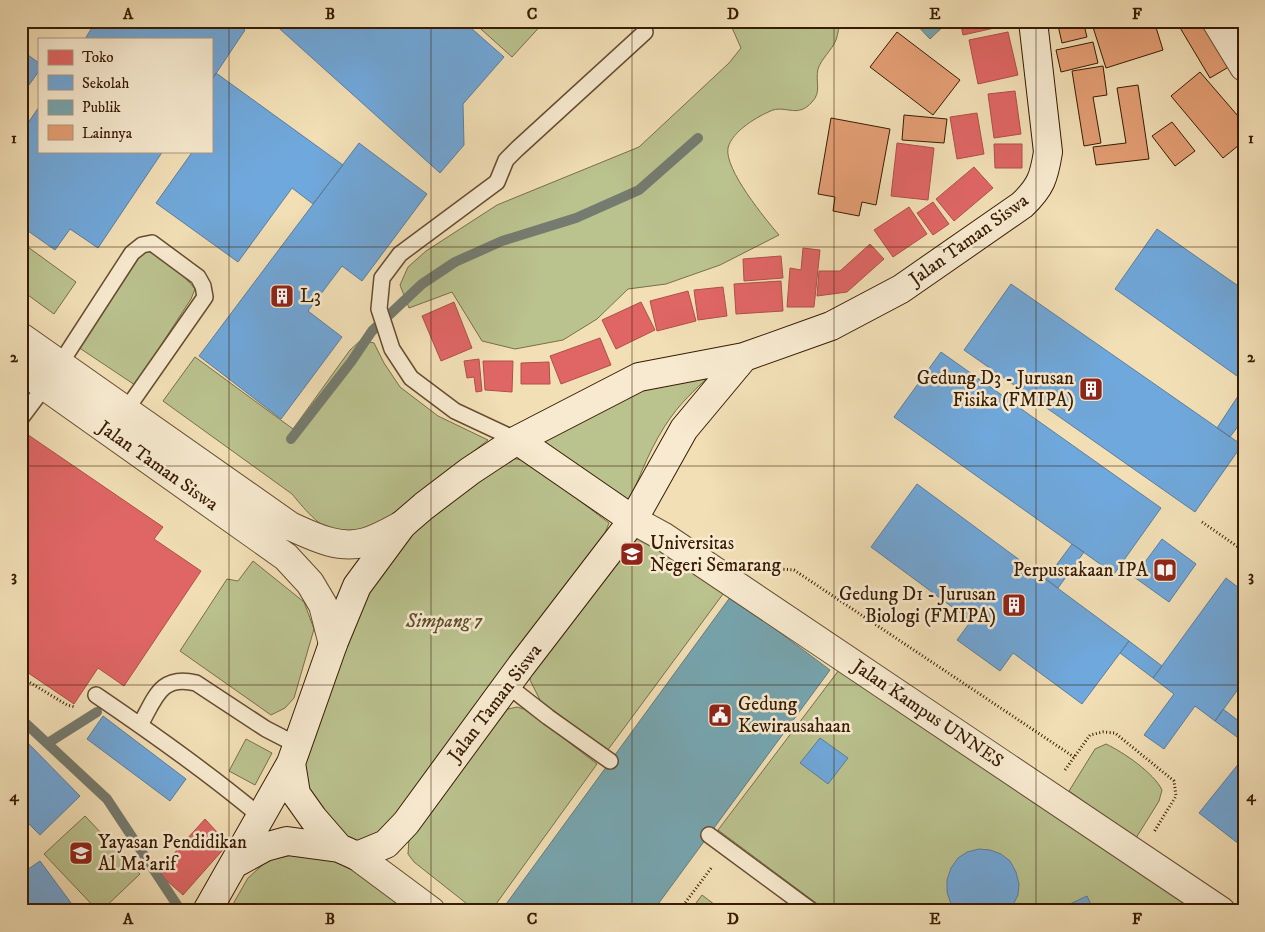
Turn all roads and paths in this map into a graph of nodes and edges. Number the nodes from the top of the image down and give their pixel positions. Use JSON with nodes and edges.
{"nodes":[{"id":1,"x":1033,"y":21,"type":"edge"},
{"id":2,"x":1216,"y":21,"type":"edge"},
{"id":3,"x":645,"y":32,"type":"dead end"},
{"id":4,"x":1244,"y":68,"type":"edge"},
{"id":5,"x":21,"y":337,"type":"edge"},
{"id":6,"x":744,"y":357,"type":"junction"},
{"id":7,"x":21,"y":369,"type":"edge"},
{"id":8,"x":52,"y":375,"type":"junction"},
{"id":9,"x":126,"y":410,"type":"junction"},
{"id":10,"x":21,"y":418,"type":"edge"},
{"id":11,"x":517,"y":440,"type":"junction"},
{"id":12,"x":633,"y":520,"type":"junction"},
{"id":13,"x":1202,"y":522,"type":"dead end"},
{"id":14,"x":402,"y":525,"type":"junction"},
{"id":15,"x":1244,"y":551,"type":"edge"},
{"id":16,"x":751,"y":595,"type":"junction"},
{"id":17,"x":333,"y":644,"type":"junction"},
{"id":18,"x":21,"y":676,"type":"edge"},
{"id":19,"x":507,"y":685,"type":"junction"},
{"id":20,"x":96,"y":695,"type":"joint"},
{"id":21,"x":140,"y":725,"type":"junction"},
{"id":22,"x":294,"y":754,"type":"junction"},
{"id":23,"x":1074,"y":757,"type":"junction"},
{"id":24,"x":610,"y":761,"type":"dead end"},
{"id":25,"x":1049,"y":794,"type":"junction"},
{"id":26,"x":261,"y":817,"type":"junction"},
{"id":27,"x":709,"y":835,"type":"dead end"},
{"id":28,"x":287,"y":841,"type":"junction"},
{"id":29,"x":726,"y":848,"type":"junction"},
{"id":30,"x":348,"y":852,"type":"junction"},
{"id":31,"x":1139,"y":855,"type":"junction"},
{"id":32,"x":232,"y":865,"type":"junction"},
{"id":33,"x":208,"y":911,"type":"edge"},
{"id":34,"x":432,"y":911,"type":"edge"},
{"id":35,"x":679,"y":911,"type":"edge"},
{"id":36,"x":812,"y":911,"type":"edge"},
{"id":37,"x":1221,"y":911,"type":"edge"}],
"edges":[{"from":1,"to":6,"type":"main road","name":"Jalan Taman Siswa"},
{"from":2,"to":4,"type":"main road"},
{"from":3,"to":11,"type":"lane"},
{"from":5,"to":8,"type":"main road"},
{"from":6,"to":11,"type":"main road","name":"Jalan Taman Siswa"},
{"from":6,"to":12,"type":"main road","name":"Jalan Taman Siswa"},
{"from":7,"to":8,"type":"main road","name":"Jalan Taman Siswa"},
{"from":8,"to":9,"type":"main road"},
{"from":8,"to":9,"type":"lane"},
{"from":8,"to":10,"type":"lane"},
{"from":8,"to":17,"type":"main road","name":"Jalan Taman Siswa"},
{"from":9,"to":14,"type":"main road"},
{"from":11,"to":12,"type":"main road"},
{"from":11,"to":14,"type":"main road","name":"Jalan Taman Siswa"},
{"from":12,"to":16,"type":"main road","name":"Jalan Kampus UNNES"},
{"from":12,"to":19,"type":"main road","name":"Jalan Taman Siswa"},
{"from":13,"to":15,"type":"path"},
{"from":14,"to":17,"type":"main road","name":"Jalan Taman Siswa"},
{"from":16,"to":23,"type":"path"},
{"from":16,"to":25,"type":"main road","name":"Jalan Kampus UNNES"},
{"from":17,"to":22,"type":"main road","name":"Jalan Taman Siswa"},
{"from":18,"to":20,"type":"path"},
{"from":19,"to":24,"type":"lane"},
{"from":19,"to":30,"type":"main road","name":"Jalan Taman Siswa"},
{"from":20,"to":21,"type":"lane"},
{"from":21,"to":22,"type":"lane"},
{"from":21,"to":26,"type":"lane"},
{"from":22,"to":26,"type":"main road","name":"Jalan Taman Siswa"},
{"from":22,"to":30,"type":"main road","name":"Jalan Taman Siswa"},
{"from":23,"to":25,"type":"path"},
{"from":23,"to":31,"type":"path"},
{"from":25,"to":31,"type":"main road","name":"Jalan Kampus UNNES"},
{"from":26,"to":28,"type":"main road"},
{"from":26,"to":32,"type":"main road","name":"Jalan Taman Siswa"},
{"from":27,"to":29,"type":"lane"},
{"from":28,"to":30,"type":"main road"},
{"from":28,"to":32,"type":"main road"},
{"from":29,"to":35,"type":"path"},
{"from":29,"to":36,"type":"lane"},
{"from":30,"to":34,"type":"main road"},
{"from":31,"to":37,"type":"main road","name":"Jalan Kampus UNNES"},
{"from":32,"to":33,"type":"main road","name":"Jalan Taman Siswa"}]}
